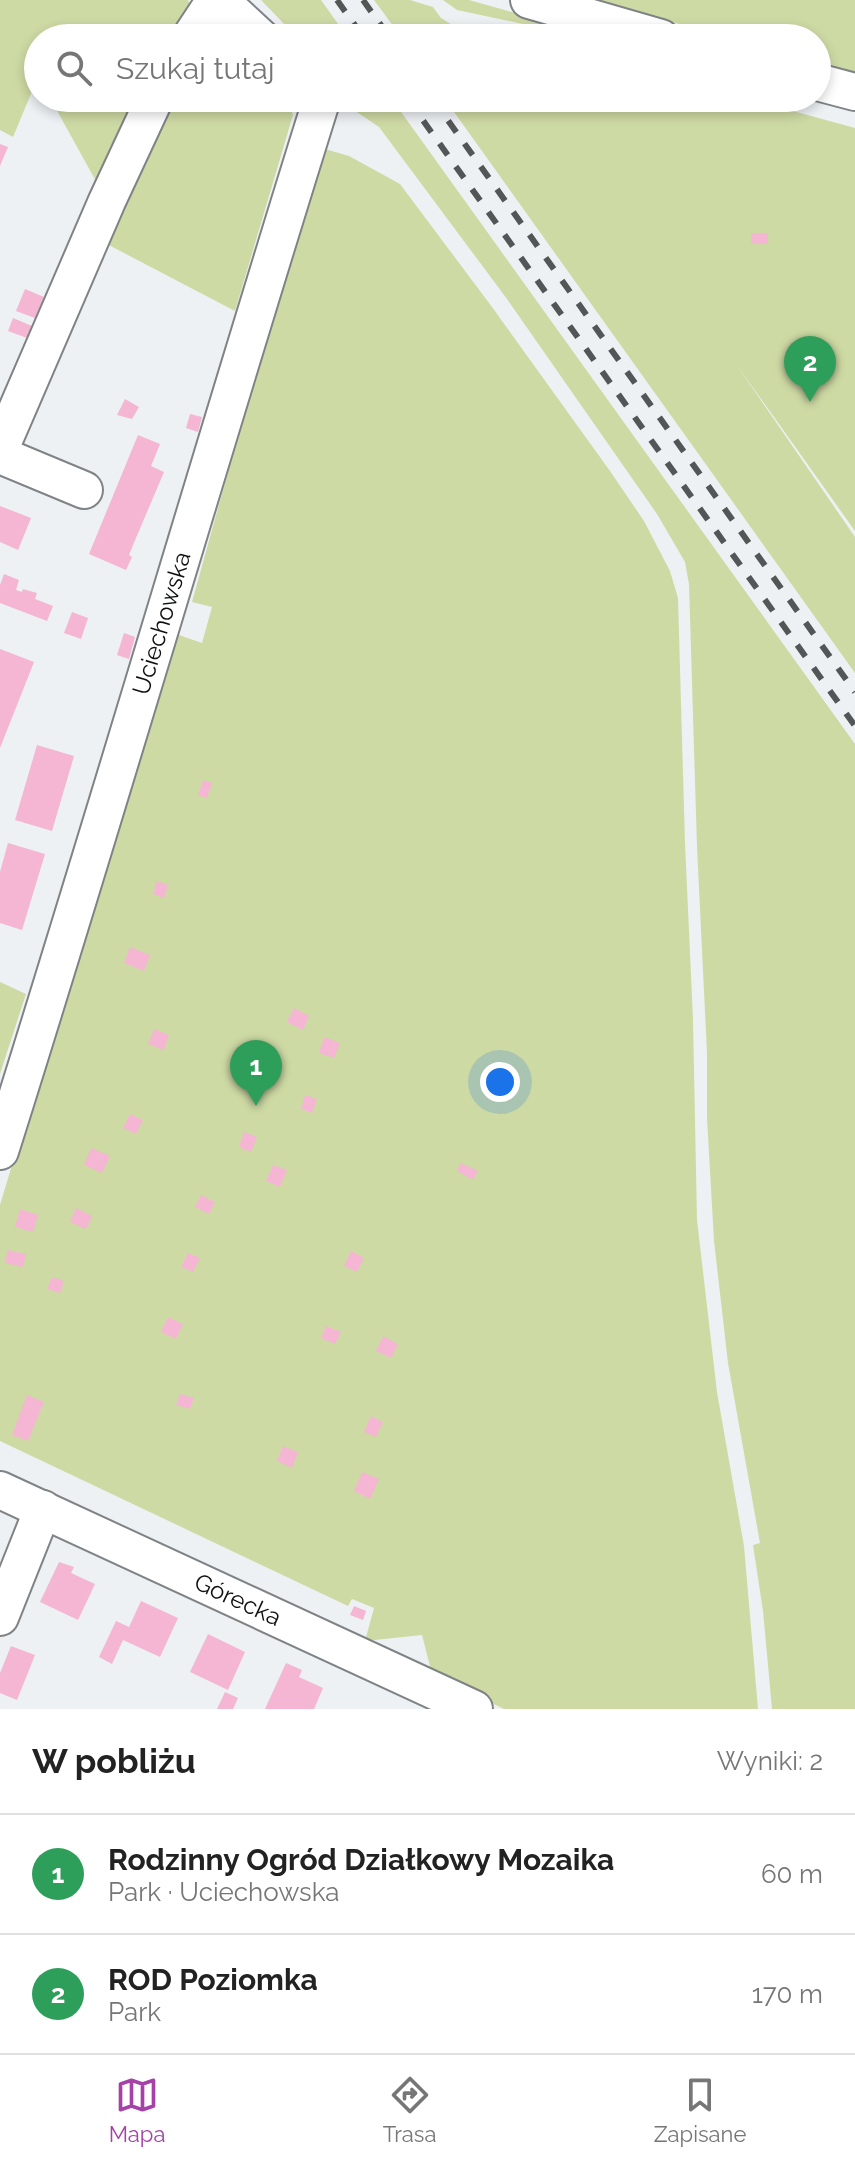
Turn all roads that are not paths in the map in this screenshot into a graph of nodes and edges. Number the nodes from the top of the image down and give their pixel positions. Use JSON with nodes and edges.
{"nodes":[{"id":1,"x":218,"y":0,"type":"edge"},
{"id":2,"x":529,"y":0,"type":"edge"},
{"id":3,"x":200,"y":24,"type":"edge"},
{"id":4,"x":245,"y":24,"type":"edge"},
{"id":5,"x":612,"y":24,"type":"edge"},
{"id":6,"x":831,"y":86,"type":"edge"},
{"id":7,"x":855,"y":92,"type":"edge"},
{"id":8,"x":148,"y":112,"type":"edge"},
{"id":9,"x":318,"y":112,"type":"edge"},
{"id":10,"x":0,"y":452,"type":"edge"},
{"id":11,"x":84,"y":490,"type":"dead end"},
{"id":12,"x":0,"y":1151,"type":"edge"},
{"id":13,"x":0,"y":1490,"type":"edge"},
{"id":14,"x":43,"y":1509,"type":"junction"},
{"id":15,"x":0,"y":1617,"type":"edge"},
{"id":16,"x":420,"y":1698,"type":"edge"},
{"id":17,"x":474,"y":1709,"type":"edge"}],
"edges":[{"from":1,"to":3,"type":"street"},
{"from":1,"to":4,"type":"street"},
{"from":2,"to":5,"type":"street"},
{"from":6,"to":7,"type":"street"},
{"from":8,"to":10,"type":"street"},
{"from":9,"to":12,"type":"street","name":"Uciechowska"},
{"from":10,"to":11,"type":"street"},
{"from":13,"to":14,"type":"street","name":"Górecka"},
{"from":14,"to":15,"type":"street"},
{"from":14,"to":16,"type":"street","name":"Górecka"},
{"from":16,"to":17,"type":"street","name":"Górecka"}]}
